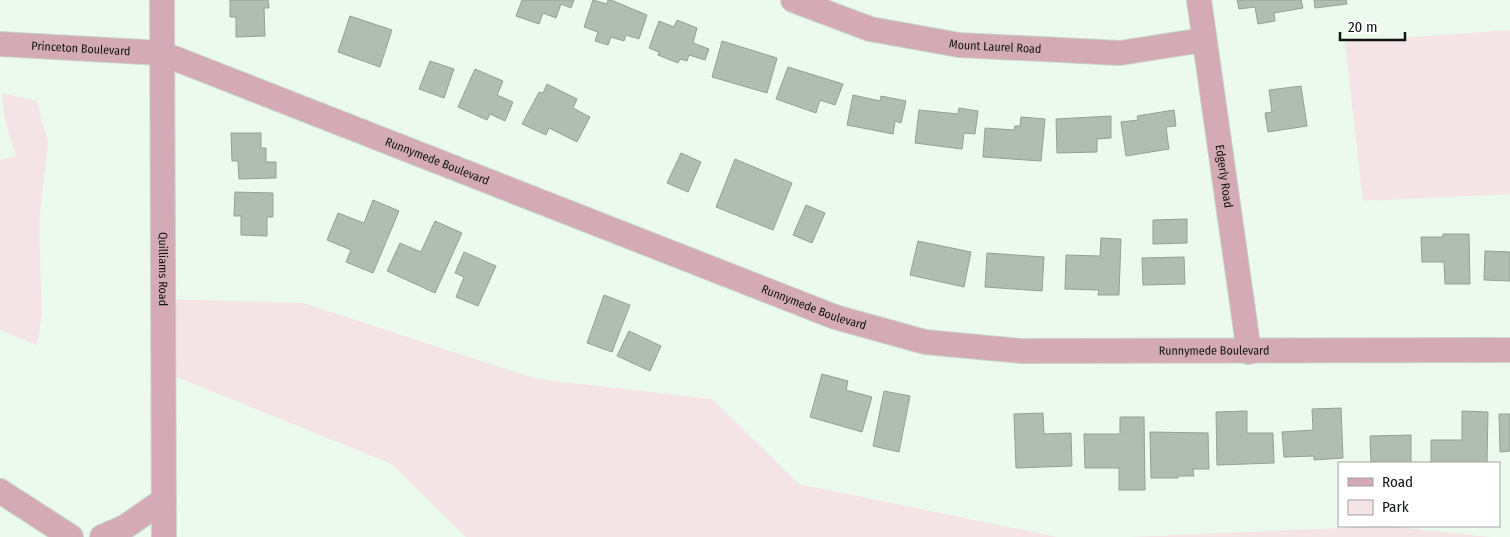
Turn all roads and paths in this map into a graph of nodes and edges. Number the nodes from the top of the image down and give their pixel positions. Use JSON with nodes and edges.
{"nodes":[{"id":1,"x":162,"y":0,"type":"edge"},
{"id":2,"x":793,"y":0,"type":"edge"},
{"id":3,"x":1199,"y":0,"type":"edge"},
{"id":4,"x":1203,"y":40,"type":"junction"},
{"id":5,"x":0,"y":44,"type":"edge"},
{"id":6,"x":161,"y":53,"type":"junction"},
{"id":7,"x":1510,"y":350,"type":"edge"},
{"id":8,"x":1249,"y":352,"type":"junction"},
{"id":9,"x":0,"y":491,"type":"edge"},
{"id":10,"x":164,"y":500,"type":"junction"},
{"id":11,"x":71,"y":537,"type":"edge"},
{"id":12,"x":102,"y":537,"type":"edge"},
{"id":13,"x":164,"y":537,"type":"edge"}],
"edges":[{"from":1,"to":6,"type":"street","name":"Quilliams Road"},
{"from":2,"to":4,"type":"street","name":"Mount Laurel Road"},
{"from":3,"to":4,"type":"street","name":"Edgerly Road"},
{"from":4,"to":8,"type":"street","name":"Edgerly Road"},
{"from":5,"to":6,"type":"street","name":"Princeton Boulevard"},
{"from":6,"to":8,"type":"street","name":"Runnymede Boulevard"},
{"from":6,"to":10,"type":"street","name":"Quilliams Road"},
{"from":7,"to":8,"type":"street","name":"Runnymede Boulevard"},
{"from":9,"to":11,"type":"street"},
{"from":10,"to":12,"type":"street"},
{"from":10,"to":13,"type":"street","name":"Quilliams Road"}]}
